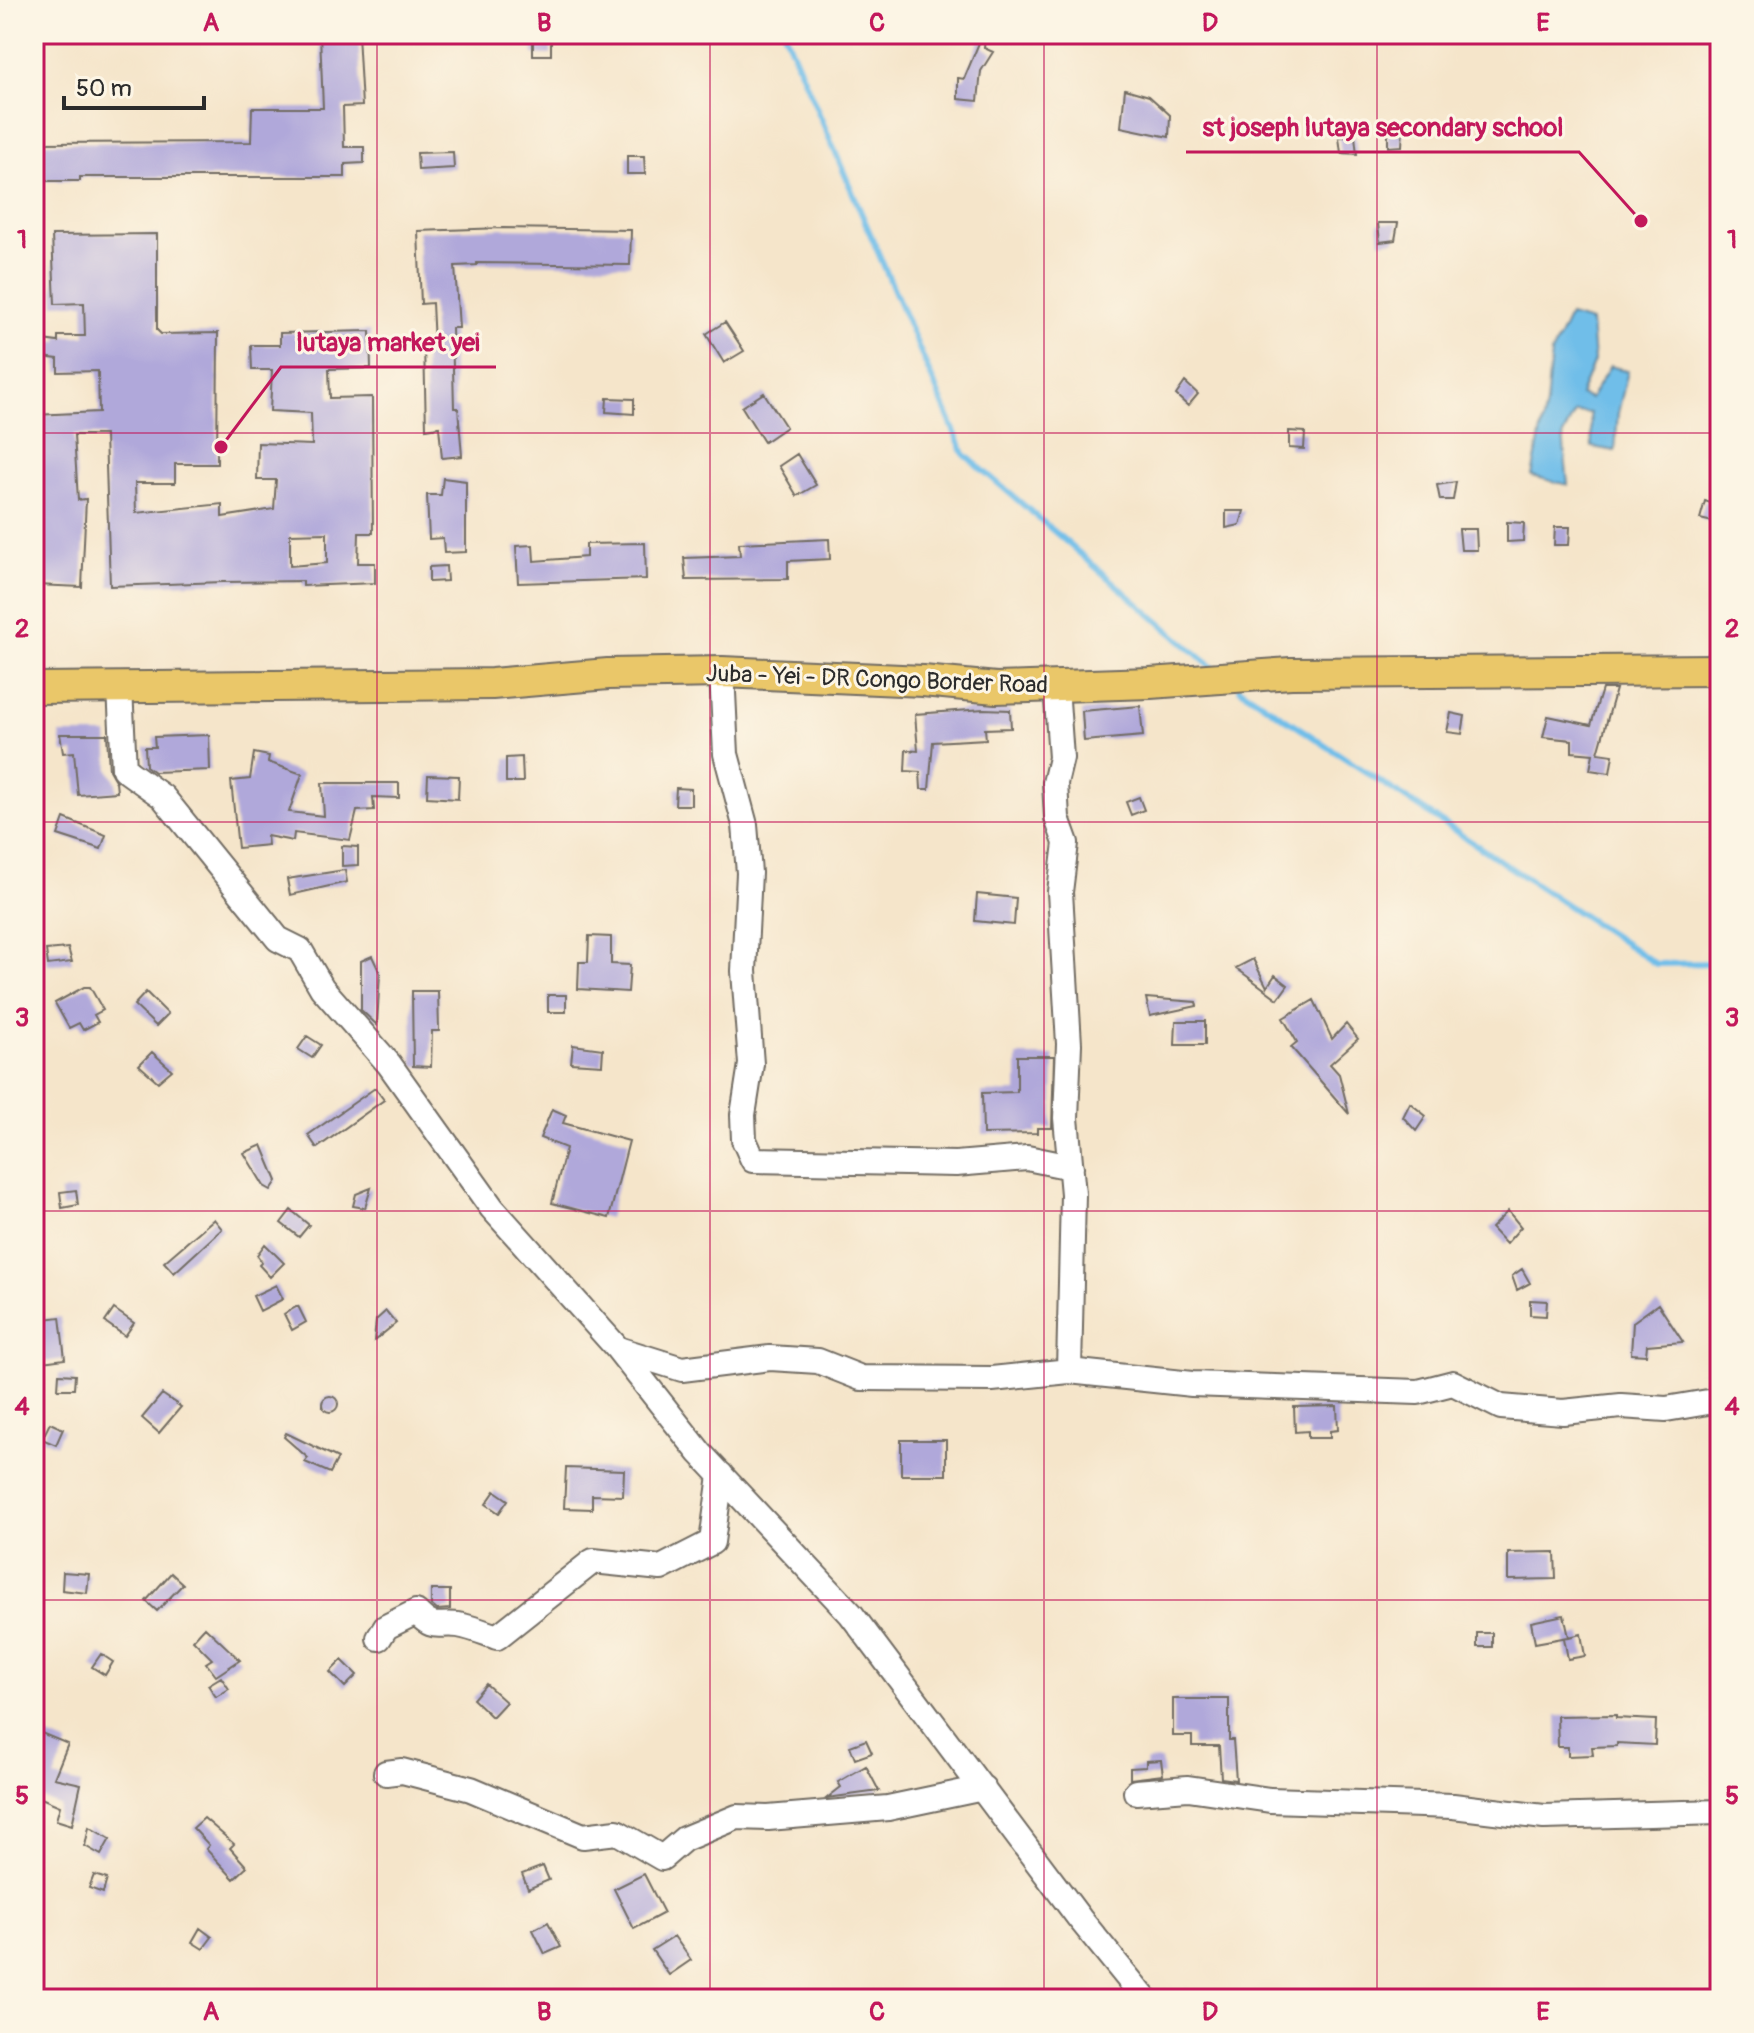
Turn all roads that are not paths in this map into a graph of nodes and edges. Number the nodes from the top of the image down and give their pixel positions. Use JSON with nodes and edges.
{"nodes":[{"id":1,"x":1720,"y":670,"type":"edge"},
{"id":2,"x":722,"y":672,"type":"junction"},
{"id":3,"x":1056,"y":686,"type":"junction"},
{"id":4,"x":34,"y":688,"type":"edge"},
{"id":5,"x":120,"y":688,"type":"junction"},
{"id":6,"x":1071,"y":1167,"type":"junction"},
{"id":7,"x":618,"y":1349,"type":"junction"},
{"id":8,"x":1069,"y":1371,"type":"junction"},
{"id":9,"x":1720,"y":1400,"type":"edge"},
{"id":10,"x":721,"y":1475,"type":"junction"},
{"id":11,"x":379,"y":1638,"type":"dead end"},
{"id":12,"x":386,"y":1773,"type":"dead end"},
{"id":13,"x":983,"y":1788,"type":"junction"},
{"id":14,"x":1136,"y":1792,"type":"dead end"},
{"id":15,"x":1720,"y":1812,"type":"edge"},
{"id":16,"x":1145,"y":1999,"type":"edge"}],
"edges":[{"from":1,"to":3,"type":"main road","name":"Juba - Yei - DR Congo Border Road"},
{"from":2,"to":3,"type":"main road","name":"Juba - Yei - DR Congo Border Road"},
{"from":2,"to":5,"type":"main road","name":"Juba - Yei - DR Congo Border Road"},
{"from":2,"to":6,"type":"street"},
{"from":3,"to":6,"type":"street"},
{"from":4,"to":5,"type":"main road","name":"Juba - Yei - DR Congo Border Road"},
{"from":5,"to":7,"type":"street"},
{"from":6,"to":8,"type":"street"},
{"from":7,"to":8,"type":"street"},
{"from":7,"to":10,"type":"street"},
{"from":8,"to":9,"type":"street"},
{"from":10,"to":11,"type":"street"},
{"from":10,"to":13,"type":"street"},
{"from":12,"to":13,"type":"street"},
{"from":13,"to":16,"type":"street"},
{"from":14,"to":15,"type":"street"}]}
